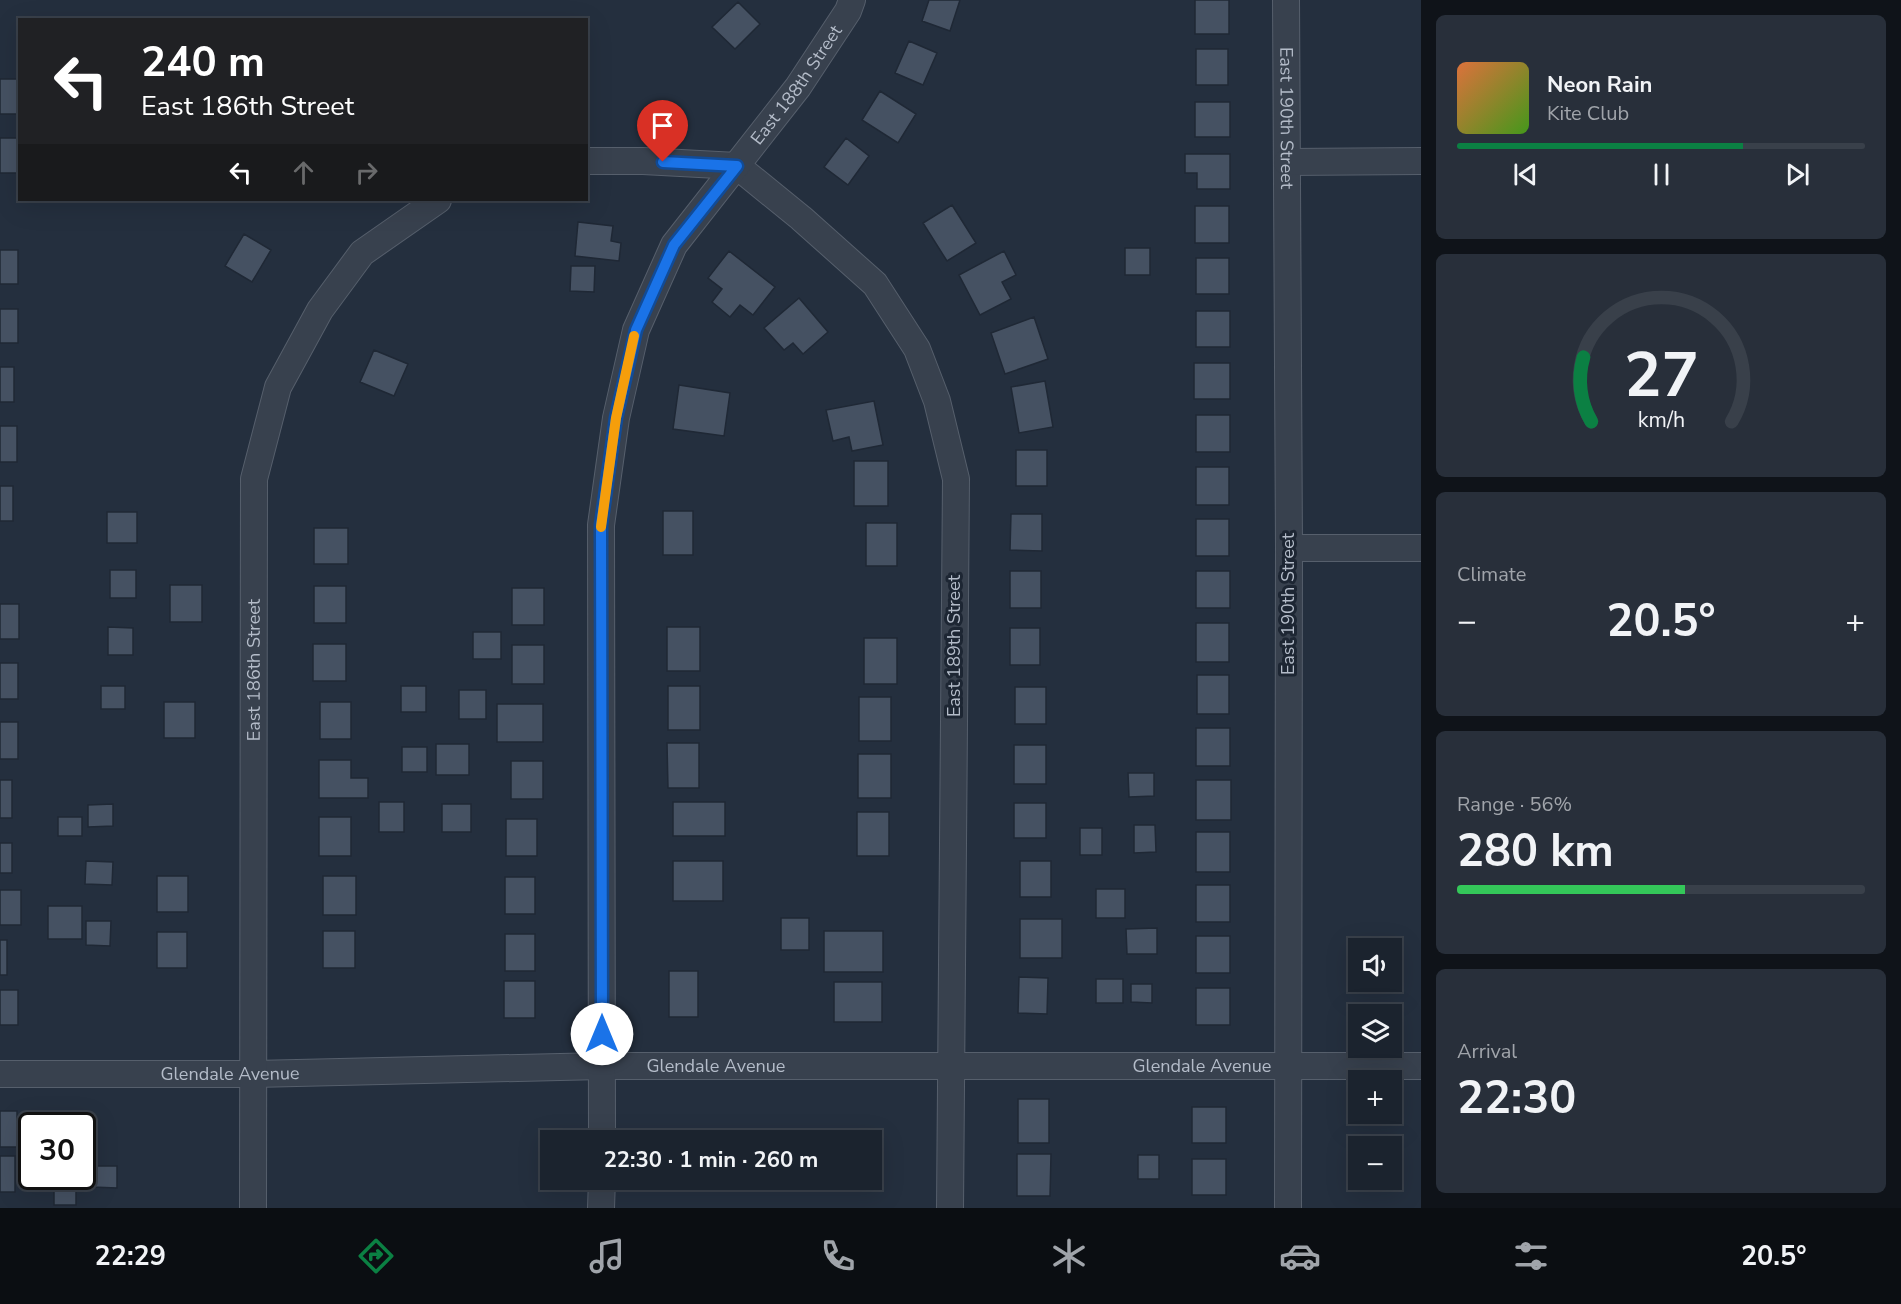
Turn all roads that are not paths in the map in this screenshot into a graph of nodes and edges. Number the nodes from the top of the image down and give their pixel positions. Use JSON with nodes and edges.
{"nodes":[{"id":1,"x":852,"y":0,"type":"edge"},
{"id":2,"x":1286,"y":0,"type":"edge"},
{"id":3,"x":588,"y":160,"type":"edge"},
{"id":4,"x":1421,"y":161,"type":"edge"},
{"id":5,"x":1287,"y":162,"type":"junction"},
{"id":6,"x":737,"y":166,"type":"junction"},
{"id":7,"x":437,"y":201,"type":"edge"},
{"id":8,"x":1288,"y":548,"type":"junction"},
{"id":9,"x":1421,"y":548,"type":"edge"},
{"id":10,"x":602,"y":1066,"type":"junction"},
{"id":11,"x":951,"y":1066,"type":"junction"},
{"id":12,"x":1288,"y":1066,"type":"junction"},
{"id":13,"x":1421,"y":1066,"type":"edge"},
{"id":14,"x":0,"y":1074,"type":"edge"},
{"id":15,"x":254,"y":1074,"type":"junction"},
{"id":16,"x":602,"y":1130,"type":"edge"},
{"id":17,"x":602,"y":1190,"type":"edge"},
{"id":18,"x":253,"y":1208,"type":"edge"},
{"id":19,"x":601,"y":1208,"type":"edge"},
{"id":20,"x":950,"y":1208,"type":"edge"},
{"id":21,"x":1288,"y":1208,"type":"edge"}],
"edges":[{"from":1,"to":6,"type":"street","name":"East 188th Street"},
{"from":2,"to":5,"type":"street","name":"East 190th Street"},
{"from":3,"to":6,"type":"street"},
{"from":4,"to":5,"type":"street"},
{"from":5,"to":8,"type":"street","name":"East 190th Street"},
{"from":6,"to":10,"type":"street","name":"East 188th Street"},
{"from":6,"to":11,"type":"street","name":"East 189th Street"},
{"from":7,"to":15,"type":"street","name":"East 186th Street"},
{"from":8,"to":9,"type":"street"},
{"from":8,"to":12,"type":"street","name":"East 190th Street"},
{"from":10,"to":11,"type":"street","name":"Glendale Avenue"},
{"from":10,"to":15,"type":"street","name":"Glendale Avenue"},
{"from":10,"to":16,"type":"street","name":"East 188th Street"},
{"from":11,"to":12,"type":"street","name":"Glendale Avenue"},
{"from":11,"to":20,"type":"street","name":"East 189th Street"},
{"from":12,"to":13,"type":"street","name":"Glendale Avenue"},
{"from":12,"to":21,"type":"street","name":"East 190th Street"},
{"from":14,"to":15,"type":"street","name":"Glendale Avenue"},
{"from":15,"to":18,"type":"street","name":"East 186th Street"},
{"from":17,"to":19,"type":"street"}]}
